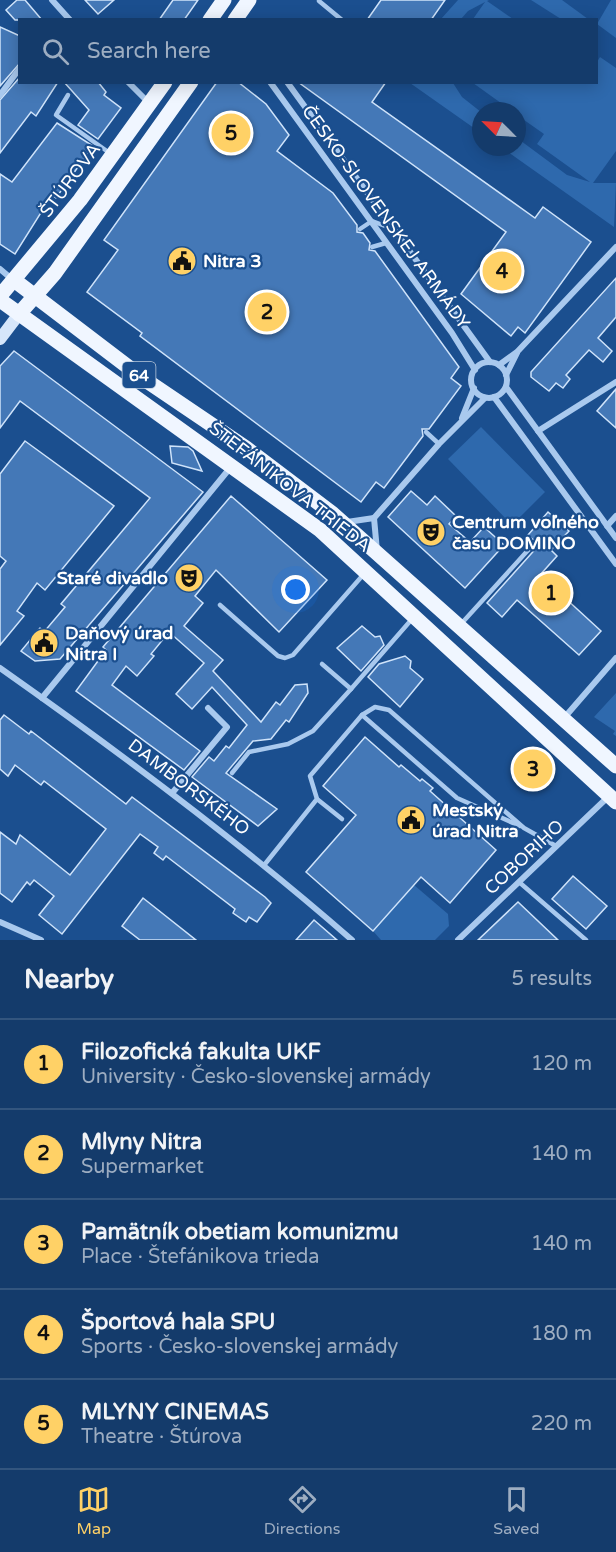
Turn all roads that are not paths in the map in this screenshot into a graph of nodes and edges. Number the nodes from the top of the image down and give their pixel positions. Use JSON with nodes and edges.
{"nodes":[{"id":1,"x":52,"y":0,"type":"edge"},
{"id":2,"x":249,"y":0,"type":"edge"},
{"id":3,"x":319,"y":1,"type":"edge"},
{"id":4,"x":225,"y":12,"type":"edge"},
{"id":5,"x":68,"y":18,"type":"edge"},
{"id":6,"x":340,"y":18,"type":"edge"},
{"id":7,"x":18,"y":71,"type":"edge"},
{"id":8,"x":130,"y":84,"type":"edge"},
{"id":9,"x":164,"y":84,"type":"edge"},
{"id":10,"x":190,"y":84,"type":"edge"},
{"id":11,"x":271,"y":84,"type":"edge"},
{"id":12,"x":288,"y":84,"type":"edge"},
{"id":13,"x":0,"y":94,"type":"edge"},
{"id":14,"x":68,"y":95,"type":"dead end"},
{"id":15,"x":149,"y":104,"type":"junction"},
{"id":16,"x":113,"y":155,"type":"junction"},
{"id":17,"x":372,"y":221,"type":"junction"},
{"id":18,"x":360,"y":229,"type":"dead end"},
{"id":19,"x":393,"y":229,"type":"junction"},
{"id":20,"x":386,"y":243,"type":"junction"},
{"id":21,"x":372,"y":247,"type":"dead end"},
{"id":22,"x":616,"y":247,"type":"edge"},
{"id":23,"x":0,"y":269,"type":"edge"},
{"id":24,"x":14,"y":280,"type":"junction"},
{"id":25,"x":35,"y":296,"type":"junction"},
{"id":26,"x":0,"y":298,"type":"edge"},
{"id":27,"x":19,"y":314,"type":"junction"},
{"id":28,"x":0,"y":339,"type":"edge"},
{"id":29,"x":517,"y":352,"type":"junction"},
{"id":30,"x":490,"y":362,"type":"junction"},
{"id":31,"x":499,"y":365,"type":"junction"},
{"id":32,"x":475,"y":370,"type":"junction"},
{"id":33,"x":506,"y":375,"type":"junction"},
{"id":34,"x":616,"y":382,"type":"edge"},
{"id":35,"x":506,"y":387,"type":"junction"},
{"id":36,"x":474,"y":388,"type":"junction"},
{"id":37,"x":485,"y":398,"type":"junction"},
{"id":38,"x":494,"y":398,"type":"junction"},
{"id":39,"x":460,"y":423,"type":"junction"},
{"id":40,"x":538,"y":431,"type":"junction"},
{"id":41,"x":426,"y":432,"type":"dead end"},
{"id":42,"x":440,"y":444,"type":"junction"},
{"id":43,"x":246,"y":448,"type":"junction"},
{"id":44,"x":232,"y":465,"type":"junction"},
{"id":45,"x":616,"y":516,"type":"edge"},
{"id":46,"x":374,"y":518,"type":"junction"},
{"id":47,"x":344,"y":522,"type":"junction"},
{"id":48,"x":606,"y":526,"type":"junction"},
{"id":49,"x":616,"y":538,"type":"edge"},
{"id":50,"x":530,"y":548,"type":"dead end"},
{"id":51,"x":377,"y":551,"type":"junction"},
{"id":52,"x":616,"y":564,"type":"edge"},
{"id":53,"x":366,"y":570,"type":"junction"},
{"id":54,"x":220,"y":605,"type":"dead end"},
{"id":55,"x":414,"y":617,"type":"junction"},
{"id":56,"x":460,"y":624,"type":"junction"},
{"id":57,"x":616,"y":658,"type":"edge"},
{"id":58,"x":322,"y":664,"type":"dead end"},
{"id":59,"x":0,"y":668,"type":"edge"},
{"id":60,"x":351,"y":689,"type":"junction"},
{"id":61,"x":42,"y":698,"type":"junction"},
{"id":62,"x":208,"y":708,"type":"dead end"},
{"id":63,"x":362,"y":715,"type":"junction"},
{"id":64,"x":564,"y":717,"type":"junction"},
{"id":65,"x":546,"y":738,"type":"junction"},
{"id":66,"x":616,"y":766,"type":"edge"},
{"id":67,"x":232,"y":773,"type":"dead end"},
{"id":68,"x":173,"y":792,"type":"junction"},
{"id":69,"x":614,"y":796,"type":"edge"},
{"id":70,"x":317,"y":799,"type":"junction"},
{"id":71,"x":342,"y":819,"type":"dead end"},
{"id":72,"x":524,"y":828,"type":"junction"},
{"id":73,"x":556,"y":846,"type":"junction"},
{"id":74,"x":265,"y":864,"type":"junction"},
{"id":75,"x":519,"y":882,"type":"junction"},
{"id":76,"x":0,"y":922,"type":"edge"},
{"id":77,"x":40,"y":940,"type":"edge"},
{"id":78,"x":352,"y":940,"type":"edge"},
{"id":79,"x":458,"y":940,"type":"edge"},
{"id":80,"x":586,"y":940,"type":"edge"}],
"edges":[{"from":1,"to":5,"type":"street"},
{"from":2,"to":4,"type":"main road"},
{"from":3,"to":6,"type":"lane"},
{"from":7,"to":13,"type":"street"},
{"from":8,"to":15,"type":"street"},
{"from":9,"to":15,"type":"main road","name":"ŠTÚROVA","number":"64"},
{"from":10,"to":25,"type":"main road"},
{"from":11,"to":17,"type":"street","name":"ČESKO-SLOVENSKEJ ARMÁDY"},
{"from":12,"to":19,"type":"street","name":"ČESKO-SLOVENSKEJ ARMÁDY"},
{"from":14,"to":16,"type":"lane"},
{"from":15,"to":16,"type":"main road","name":"ŠTÚROVA","number":"64"},
{"from":16,"to":24,"type":"main road","name":"ŠTÚROVA","number":"64"},
{"from":17,"to":18,"type":"lane"},
{"from":17,"to":19,"type":"lane"},
{"from":17,"to":20,"type":"street","name":"ČESKO-SLOVENSKEJ ARMÁDY"},
{"from":19,"to":30,"type":"street","name":"ČESKO-SLOVENSKEJ ARMÁDY"},
{"from":20,"to":21,"type":"lane"},
{"from":20,"to":32,"type":"street","name":"ČESKO-SLOVENSKEJ ARMÁDY"},
{"from":22,"to":29,"type":"street"},
{"from":23,"to":24,"type":"street"},
{"from":24,"to":25,"type":"main road","number":"64"},
{"from":24,"to":26,"type":"main road","name":"ŠTÚROVA","number":"64"},
{"from":25,"to":27,"type":"main road"},
{"from":25,"to":43,"type":"main road","name":"ŠTEFÁNIKOVA TRIEDA","number":"64"},
{"from":26,"to":27,"type":"main road","name":"ŠTEFÁNIKOVA TRIEDA","number":"64"},
{"from":27,"to":28,"type":"main road"},
{"from":27,"to":44,"type":"main road","name":"ŠTEFÁNIKOVA TRIEDA","number":"64"},
{"from":29,"to":31,"type":"street"},
{"from":29,"to":33,"type":"street"},
{"from":30,"to":31,"type":"street"},
{"from":30,"to":32,"type":"street"},
{"from":31,"to":33,"type":"street"},
{"from":32,"to":36,"type":"street"},
{"from":33,"to":35,"type":"street"},
{"from":34,"to":40,"type":"street"},
{"from":35,"to":38,"type":"street"},
{"from":35,"to":40,"type":"street"},
{"from":36,"to":37,"type":"street"},
{"from":36,"to":39,"type":"street"},
{"from":37,"to":38,"type":"street"},
{"from":37,"to":39,"type":"street"},
{"from":38,"to":52,"type":"street"},
{"from":39,"to":42,"type":"street"},
{"from":40,"to":48,"type":"street"},
{"from":41,"to":42,"type":"lane"},
{"from":42,"to":46,"type":"street"},
{"from":43,"to":44,"type":"main road"},
{"from":43,"to":47,"type":"main road","name":"ŠTEFÁNIKOVA TRIEDA","number":"64"},
{"from":44,"to":53,"type":"main road","name":"ŠTEFÁNIKOVA TRIEDA","number":"64"},
{"from":44,"to":61,"type":"street"},
{"from":45,"to":48,"type":"street"},
{"from":46,"to":47,"type":"street"},
{"from":46,"to":51,"type":"street"},
{"from":47,"to":51,"type":"main road","name":"ŠTEFÁNIKOVA TRIEDA","number":"64"},
{"from":48,"to":49,"type":"street"},
{"from":50,"to":56,"type":"lane"},
{"from":51,"to":56,"type":"main road","name":"ŠTEFÁNIKOVA TRIEDA","number":"64"},
{"from":53,"to":54,"type":"lane"},
{"from":53,"to":55,"type":"main road","name":"ŠTEFÁNIKOVA TRIEDA","number":"64"},
{"from":55,"to":60,"type":"lane"},
{"from":55,"to":65,"type":"main road","name":"ŠTEFÁNIKOVA TRIEDA","number":"64"},
{"from":56,"to":64,"type":"main road","name":"ŠTEFÁNIKOVA TRIEDA","number":"64"},
{"from":57,"to":64,"type":"street"},
{"from":58,"to":60,"type":"lane"},
{"from":59,"to":61,"type":"street","name":"DAMBORSKÉHO"},
{"from":60,"to":67,"type":"lane"},
{"from":61,"to":68,"type":"street","name":"DAMBORSKÉHO"},
{"from":62,"to":68,"type":"street"},
{"from":63,"to":70,"type":"lane"},
{"from":63,"to":72,"type":"lane"},
{"from":63,"to":72,"type":"lane"},
{"from":64,"to":65,"type":"main road"},
{"from":64,"to":66,"type":"main road","name":"ŠTEFÁNIKOVA TRIEDA","number":"64"},
{"from":65,"to":69,"type":"main road","name":"ŠTEFÁNIKOVA TRIEDA","number":"64"},
{"from":68,"to":74,"type":"street","name":"DAMBORSKÉHO"},
{"from":69,"to":73,"type":"street","name":"COBORIHO"},
{"from":70,"to":71,"type":"lane"},
{"from":70,"to":74,"type":"lane"},
{"from":72,"to":73,"type":"lane"},
{"from":73,"to":75,"type":"street","name":"COBORIHO"},
{"from":74,"to":78,"type":"street","name":"DAMBORSKÉHO"},
{"from":75,"to":79,"type":"street","name":"COBORIHO"},
{"from":75,"to":80,"type":"lane"},
{"from":76,"to":77,"type":"street"}]}
